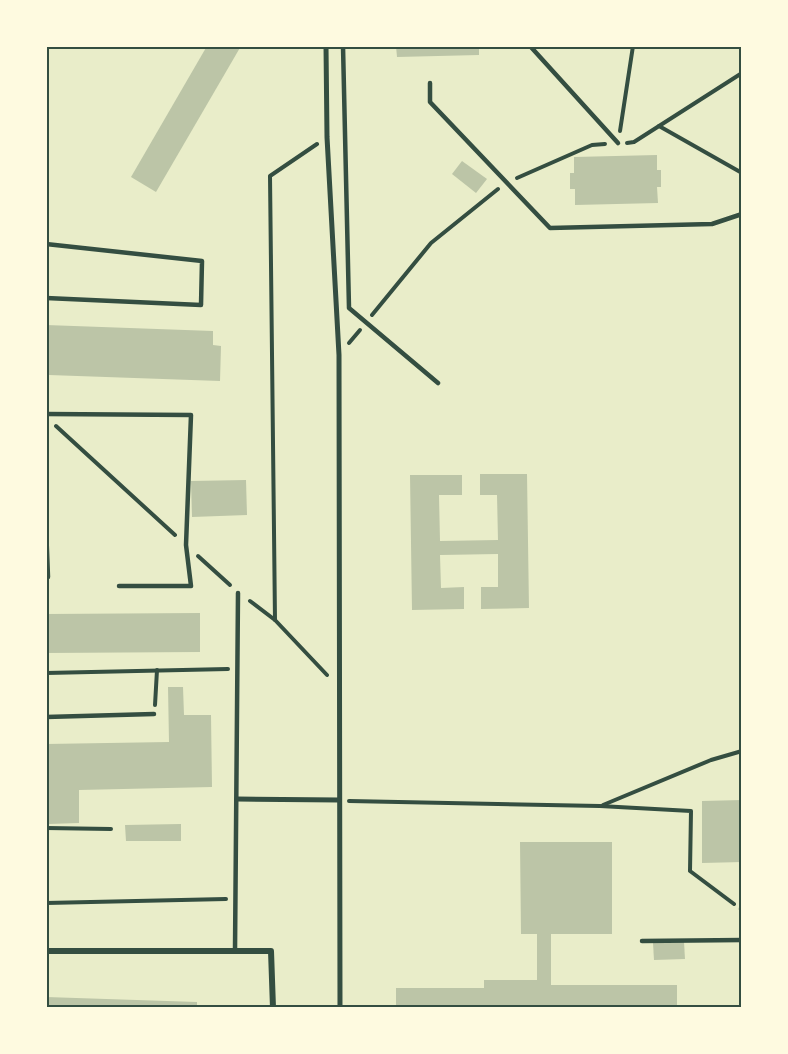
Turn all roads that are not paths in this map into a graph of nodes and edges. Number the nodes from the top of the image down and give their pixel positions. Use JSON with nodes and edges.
{"nodes":[{"id":1,"x":326,"y":46,"type":"edge"},
{"id":2,"x":343,"y":46,"type":"edge"},
{"id":3,"x":530,"y":46,"type":"edge"},
{"id":4,"x":430,"y":83,"type":"dead end"},
{"id":5,"x":618,"y":143,"type":"road end"},
{"id":6,"x":741,"y":214,"type":"edge"},
{"id":7,"x":46,"y":244,"type":"edge"},
{"id":8,"x":46,"y":298,"type":"edge"},
{"id":9,"x":438,"y":383,"type":"dead end"},
{"id":10,"x":46,"y":414,"type":"edge"},
{"id":11,"x":46,"y":526,"type":"edge"},
{"id":12,"x":46,"y":577,"type":"edge"},
{"id":13,"x":119,"y":586,"type":"dead end"},
{"id":14,"x":238,"y":593,"type":"road end"},
{"id":15,"x":154,"y":714,"type":"road end"},
{"id":16,"x":46,"y":717,"type":"edge"},
{"id":17,"x":237,"y":799,"type":"junction"},
{"id":18,"x":339,"y":800,"type":"junction"},
{"id":19,"x":741,"y":940,"type":"edge"},
{"id":20,"x":642,"y":941,"type":"dead end"},
{"id":21,"x":46,"y":951,"type":"edge"},
{"id":22,"x":235,"y":951,"type":"junction"},
{"id":23,"x":273,"y":1008,"type":"edge"},
{"id":24,"x":340,"y":1008,"type":"edge"}],
"edges":[{"from":1,"to":18,"type":"street"},
{"from":2,"to":9,"type":"lane"},
{"from":3,"to":5,"type":"lane"},
{"from":4,"to":6,"type":"lane"},
{"from":7,"to":8,"type":"lane"},
{"from":10,"to":13,"type":"lane"},
{"from":11,"to":12,"type":"lane"},
{"from":14,"to":17,"type":"lane"},
{"from":15,"to":16,"type":"lane"},
{"from":17,"to":18,"type":"street"},
{"from":17,"to":22,"type":"lane"},
{"from":18,"to":24,"type":"street"},
{"from":19,"to":20,"type":"lane"},
{"from":21,"to":22,"type":"street"},
{"from":22,"to":23,"type":"street"}]}
